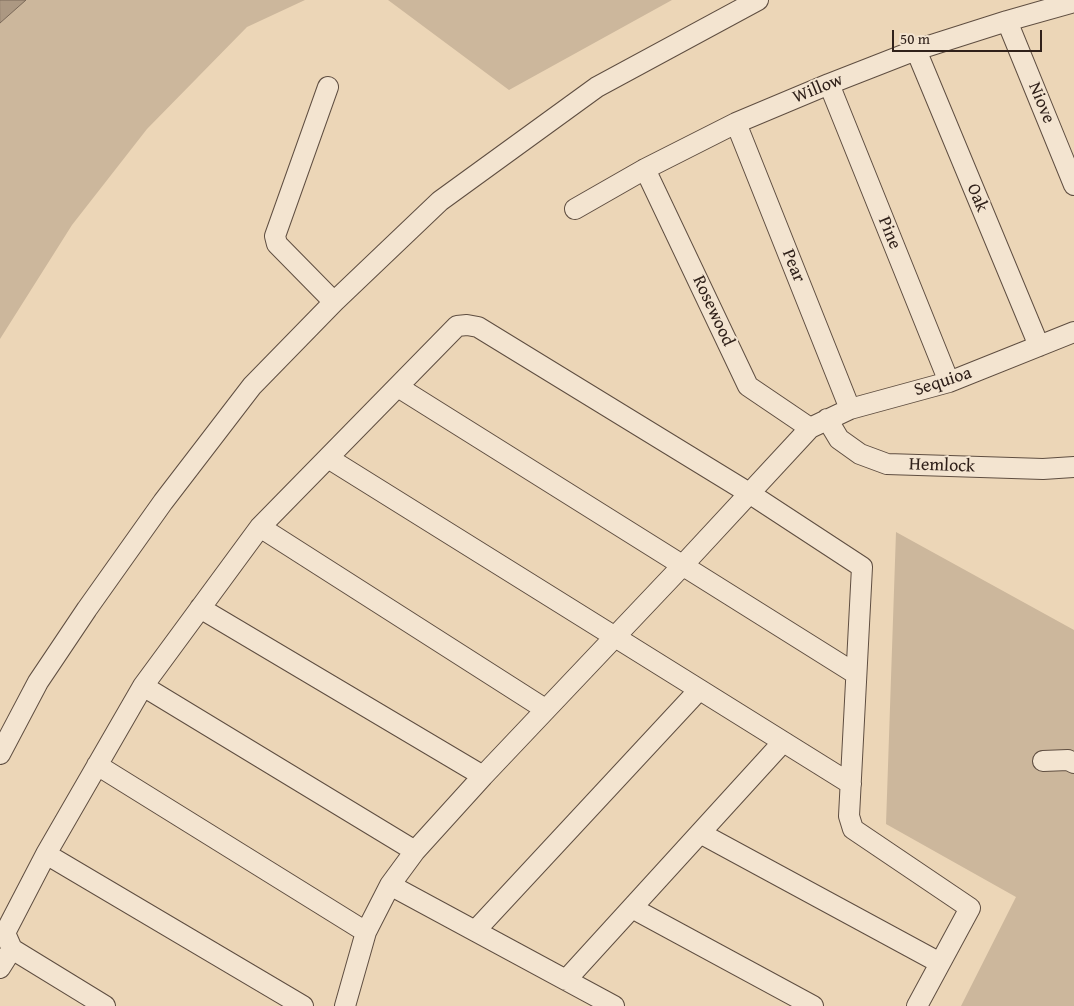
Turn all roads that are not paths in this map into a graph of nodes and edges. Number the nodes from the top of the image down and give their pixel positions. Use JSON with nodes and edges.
{"nodes":[{"id":1,"x":758,"y":0,"type":"edge"},
{"id":2,"x":1074,"y":2,"type":"edge"},
{"id":3,"x":1008,"y":21,"type":"junction"},
{"id":4,"x":916,"y":50,"type":"junction"},
{"id":5,"x":829,"y":84,"type":"junction"},
{"id":6,"x":328,"y":87,"type":"dead end"},
{"id":7,"x":736,"y":123,"type":"junction"},
{"id":8,"x":645,"y":169,"type":"junction"},
{"id":9,"x":1074,"y":185,"type":"edge"},
{"id":10,"x":575,"y":209,"type":"dead end"},
{"id":11,"x":334,"y":302,"type":"junction"},
{"id":12,"x":1074,"y":332,"type":"edge"},
{"id":13,"x":1039,"y":346,"type":"junction"},
{"id":14,"x":949,"y":382,"type":"junction"},
{"id":15,"x":398,"y":387,"type":"junction"},
{"id":16,"x":850,"y":409,"type":"junction"},
{"id":17,"x":819,"y":424,"type":"junction"},
{"id":18,"x":1074,"y":455,"type":"edge"},
{"id":19,"x":328,"y":458,"type":"junction"},
{"id":20,"x":1074,"y":466,"type":"edge"},
{"id":21,"x":1043,"y":469,"type":"junction"},
{"id":22,"x":750,"y":493,"type":"junction"},
{"id":23,"x":260,"y":527,"type":"junction"},
{"id":24,"x":682,"y":565,"type":"junction"},
{"id":25,"x":200,"y":608,"type":"junction"},
{"id":26,"x":614,"y":637,"type":"junction"},
{"id":27,"x":856,"y":674,"type":"junction"},
{"id":28,"x":143,"y":686,"type":"junction"},
{"id":29,"x":699,"y":690,"type":"junction"},
{"id":30,"x":545,"y":709,"type":"junction"},
{"id":31,"x":783,"y":742,"type":"junction"},
{"id":32,"x":0,"y":754,"type":"edge"},
{"id":33,"x":1042,"y":761,"type":"dead end"},
{"id":34,"x":1074,"y":763,"type":"edge"},
{"id":35,"x":97,"y":765,"type":"junction"},
{"id":36,"x":482,"y":776,"type":"junction"},
{"id":37,"x":851,"y":784,"type":"junction"},
{"id":38,"x":700,"y":833,"type":"junction"},
{"id":39,"x":416,"y":850,"type":"junction"},
{"id":40,"x":46,"y":854,"type":"junction"},
{"id":41,"x":390,"y":885,"type":"junction"},
{"id":42,"x":632,"y":908,"type":"junction"},
{"id":43,"x":475,"y":931,"type":"junction"},
{"id":44,"x":366,"y":932,"type":"junction"},
{"id":45,"x":12,"y":949,"type":"junction"},
{"id":46,"x":940,"y":963,"type":"junction"},
{"id":47,"x":0,"y":968,"type":"edge"},
{"id":48,"x":566,"y":980,"type":"junction"},
{"id":49,"x":105,"y":1006,"type":"edge"},
{"id":50,"x":304,"y":1006,"type":"edge"},
{"id":51,"x":345,"y":1006,"type":"edge"},
{"id":52,"x":614,"y":1006,"type":"edge"},
{"id":53,"x":812,"y":1006,"type":"edge"},
{"id":54,"x":917,"y":1006,"type":"edge"}],
"edges":[{"from":1,"to":11,"type":"street"},
{"from":2,"to":3,"type":"street","name":"Willow"},
{"from":3,"to":4,"type":"street","name":"Willow"},
{"from":3,"to":9,"type":"street","name":"Niove"},
{"from":4,"to":5,"type":"street","name":"Willow"},
{"from":4,"to":13,"type":"street","name":"Oak"},
{"from":5,"to":7,"type":"street","name":"Willow"},
{"from":5,"to":14,"type":"street","name":"Pine"},
{"from":6,"to":11,"type":"street"},
{"from":7,"to":8,"type":"street","name":"Willow"},
{"from":7,"to":16,"type":"street","name":"Pear"},
{"from":8,"to":10,"type":"street","name":"Willow"},
{"from":8,"to":17,"type":"street","name":"Rosewood"},
{"from":11,"to":32,"type":"street"},
{"from":12,"to":13,"type":"street","name":"Sequioa"},
{"from":13,"to":14,"type":"street","name":"Sequioa"},
{"from":14,"to":16,"type":"street","name":"Sequioa"},
{"from":15,"to":19,"type":"street"},
{"from":15,"to":22,"type":"street"},
{"from":15,"to":24,"type":"street"},
{"from":16,"to":17,"type":"street","name":"Sequioa"},
{"from":17,"to":21,"type":"street","name":"Hemlock"},
{"from":17,"to":22,"type":"street"},
{"from":18,"to":21,"type":"street"},
{"from":19,"to":23,"type":"street"},
{"from":19,"to":26,"type":"street"},
{"from":20,"to":21,"type":"street","name":"Hemlock"},
{"from":22,"to":24,"type":"street"},
{"from":22,"to":27,"type":"street"},
{"from":23,"to":25,"type":"street"},
{"from":23,"to":30,"type":"street"},
{"from":24,"to":26,"type":"street"},
{"from":24,"to":27,"type":"street"},
{"from":25,"to":28,"type":"street"},
{"from":25,"to":36,"type":"street"},
{"from":26,"to":29,"type":"street"},
{"from":26,"to":30,"type":"street"},
{"from":27,"to":37,"type":"street"},
{"from":28,"to":35,"type":"street"},
{"from":28,"to":39,"type":"street"},
{"from":29,"to":31,"type":"street"},
{"from":29,"to":43,"type":"street"},
{"from":30,"to":36,"type":"street"},
{"from":31,"to":37,"type":"street"},
{"from":31,"to":38,"type":"street"},
{"from":33,"to":34,"type":"street"},
{"from":35,"to":40,"type":"street"},
{"from":35,"to":44,"type":"street"},
{"from":36,"to":39,"type":"street"},
{"from":37,"to":46,"type":"street"},
{"from":38,"to":42,"type":"street"},
{"from":38,"to":46,"type":"street"},
{"from":39,"to":41,"type":"street"},
{"from":40,"to":45,"type":"street"},
{"from":40,"to":50,"type":"street"},
{"from":41,"to":43,"type":"street"},
{"from":41,"to":44,"type":"street"},
{"from":42,"to":48,"type":"street"},
{"from":42,"to":53,"type":"street"},
{"from":43,"to":48,"type":"street"},
{"from":44,"to":51,"type":"street"},
{"from":45,"to":47,"type":"street"},
{"from":45,"to":49,"type":"street"},
{"from":46,"to":54,"type":"street"},
{"from":48,"to":52,"type":"street"}]}
